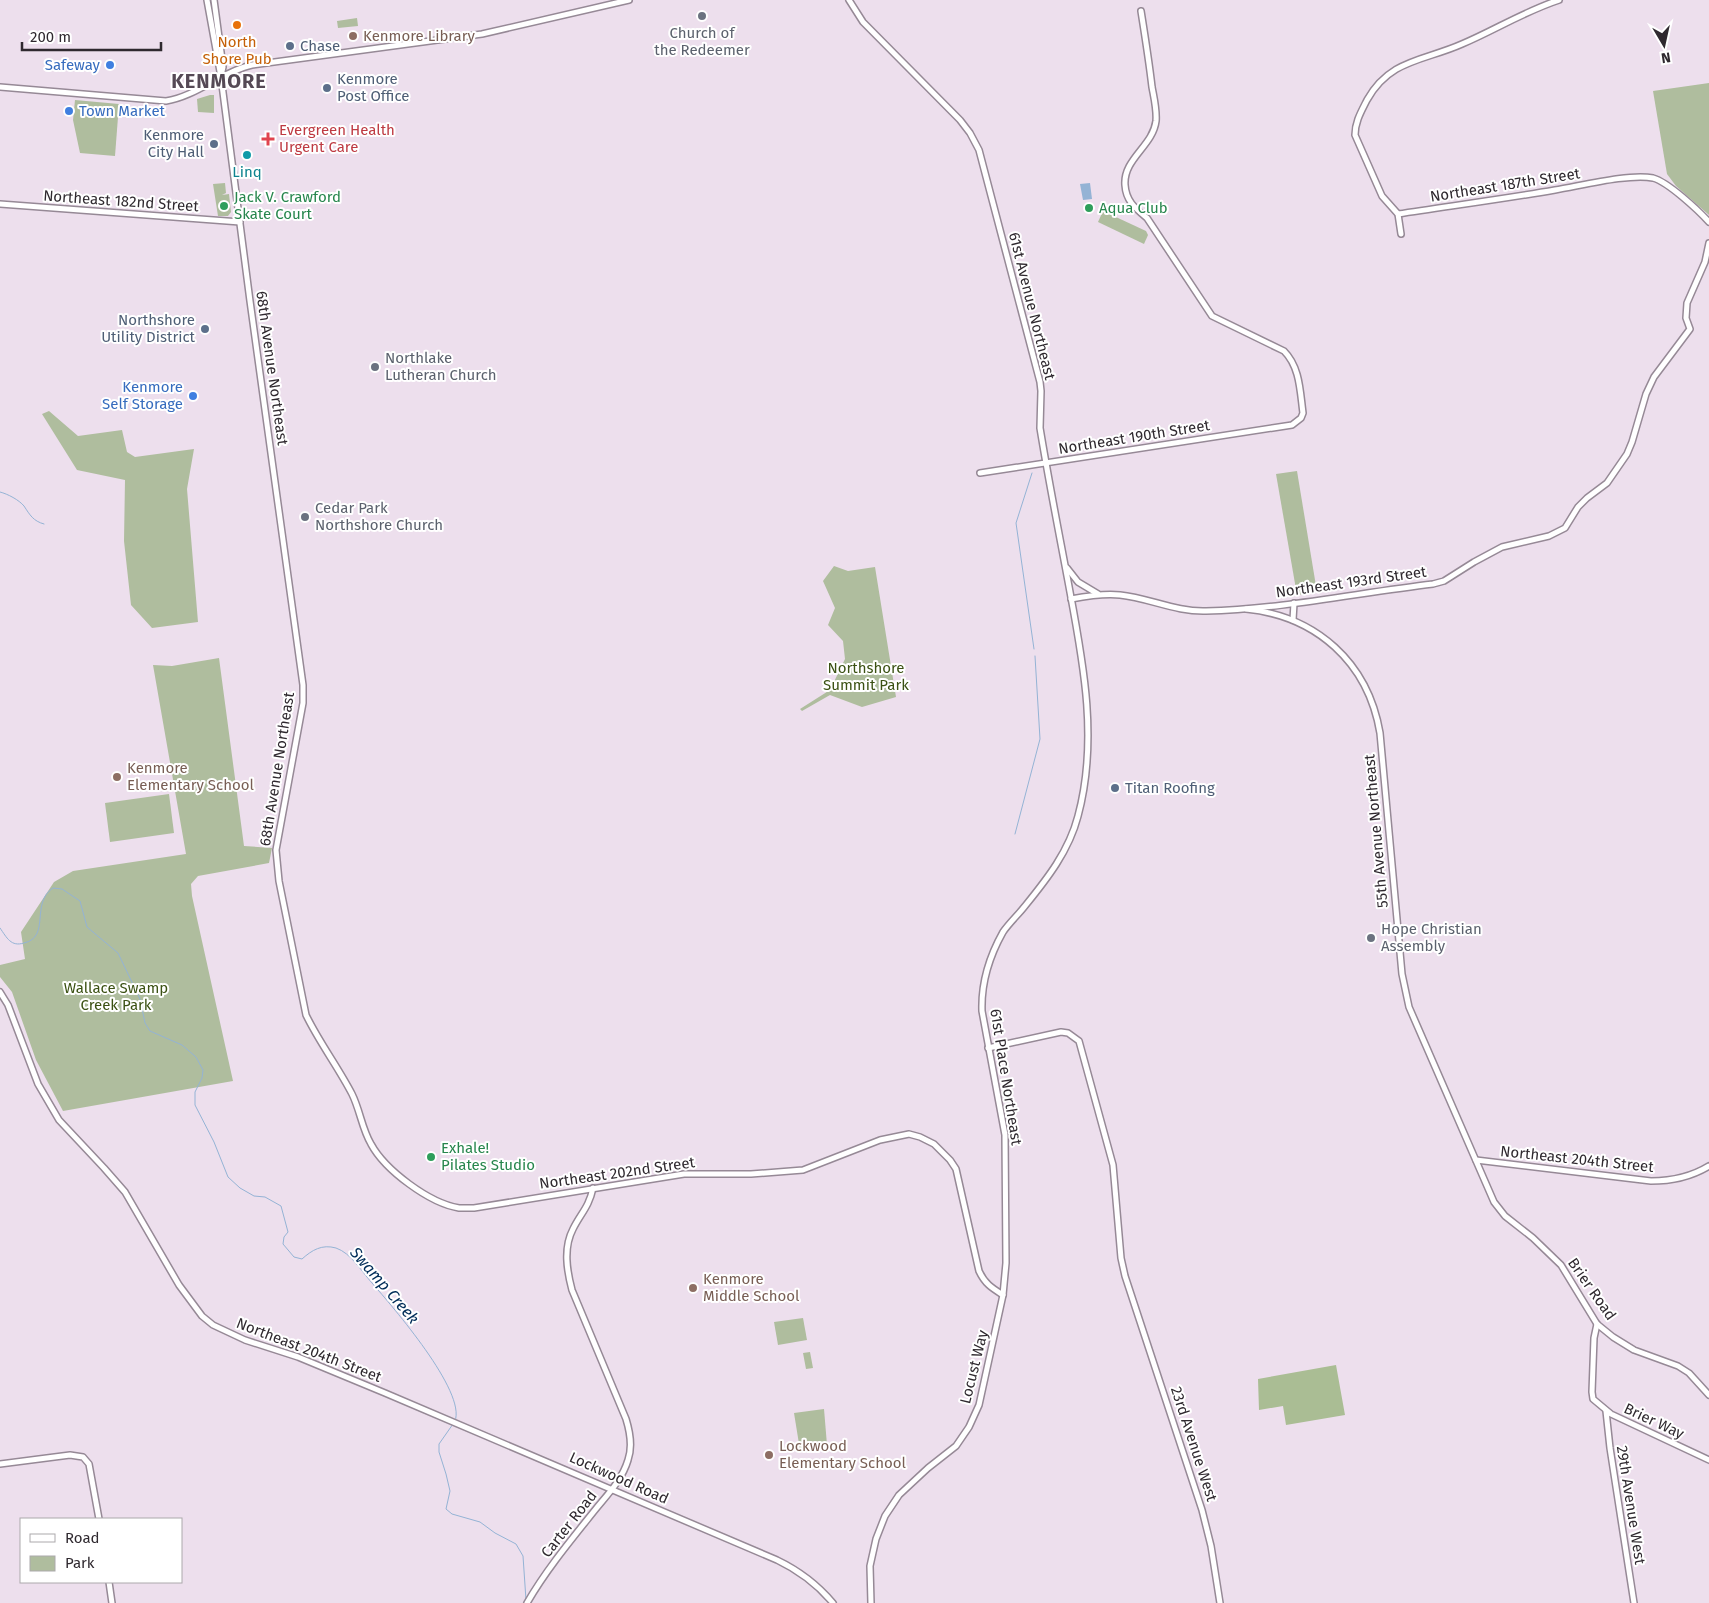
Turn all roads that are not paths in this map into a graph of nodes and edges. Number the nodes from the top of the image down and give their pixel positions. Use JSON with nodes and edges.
{"nodes":[{"id":1,"x":207,"y":0,"type":"edge"},
{"id":2,"x":214,"y":0,"type":"edge"},
{"id":3,"x":629,"y":0,"type":"edge"},
{"id":4,"x":849,"y":0,"type":"edge"},
{"id":5,"x":1559,"y":0,"type":"edge"},
{"id":6,"x":1141,"y":11,"type":"dead end"},
{"id":7,"x":221,"y":77,"type":"junction"},
{"id":8,"x":0,"y":87,"type":"edge"},
{"id":9,"x":0,"y":204,"type":"edge"},
{"id":10,"x":1398,"y":214,"type":"junction"},
{"id":11,"x":240,"y":222,"type":"junction"},
{"id":12,"x":1709,"y":222,"type":"edge"},
{"id":13,"x":1401,"y":234,"type":"dead end"},
{"id":14,"x":1709,"y":243,"type":"edge"},
{"id":15,"x":1046,"y":463,"type":"junction"},
{"id":16,"x":980,"y":472,"type":"dead end"},
{"id":17,"x":1065,"y":565,"type":"junction"},
{"id":18,"x":1099,"y":594,"type":"junction"},
{"id":19,"x":1071,"y":599,"type":"junction"},
{"id":20,"x":1294,"y":603,"type":"junction"},
{"id":21,"x":1246,"y":609,"type":"junction"},
{"id":22,"x":1293,"y":620,"type":"junction"},
{"id":23,"x":1069,"y":844,"type":"joint"},
{"id":24,"x":0,"y":992,"type":"edge"},
{"id":25,"x":988,"y":1048,"type":"junction"},
{"id":26,"x":363,"y":1123,"type":"joint"},
{"id":27,"x":1476,"y":1160,"type":"junction"},
{"id":28,"x":1709,"y":1166,"type":"edge"},
{"id":29,"x":593,"y":1188,"type":"junction"},
{"id":30,"x":1533,"y":1238,"type":"joint"},
{"id":31,"x":1004,"y":1295,"type":"junction"},
{"id":32,"x":1000,"y":1310,"type":"joint"},
{"id":33,"x":1597,"y":1324,"type":"junction"},
{"id":34,"x":385,"y":1393,"type":"joint"},
{"id":35,"x":1709,"y":1395,"type":"edge"},
{"id":36,"x":1606,"y":1411,"type":"junction"},
{"id":37,"x":1709,"y":1460,"type":"edge"},
{"id":38,"x":0,"y":1464,"type":"edge"},
{"id":39,"x":613,"y":1489,"type":"junction"},
{"id":40,"x":98,"y":1518,"type":"edge"},
{"id":41,"x":109,"y":1583,"type":"edge"},
{"id":42,"x":112,"y":1603,"type":"edge"},
{"id":43,"x":527,"y":1603,"type":"edge"},
{"id":44,"x":833,"y":1603,"type":"edge"},
{"id":45,"x":871,"y":1603,"type":"edge"},
{"id":46,"x":1220,"y":1603,"type":"edge"},
{"id":47,"x":1634,"y":1603,"type":"edge"}],
"edges":[{"from":1,"to":7,"type":"street","name":"68th Avenue Northeast"},
{"from":2,"to":7,"type":"street","name":"68th Avenue Northeast"},
{"from":3,"to":7,"type":"street"},
{"from":4,"to":15,"type":"street","name":"61st Avenue Northeast"},
{"from":5,"to":10,"type":"street"},
{"from":6,"to":15,"type":"street","name":"Northeast 190th Street"},
{"from":7,"to":8,"type":"street"},
{"from":7,"to":11,"type":"street","name":"68th Avenue Northeast"},
{"from":9,"to":11,"type":"street","name":"Northeast 182nd Street"},
{"from":10,"to":12,"type":"street","name":"Northeast 187th Street"},
{"from":10,"to":13,"type":"street"},
{"from":11,"to":26,"type":"street","name":"68th Avenue Northeast"},
{"from":14,"to":20,"type":"street","name":"Northeast 193rd Street"},
{"from":15,"to":16,"type":"street","name":"Northeast 190th Street"},
{"from":15,"to":17,"type":"street","name":"61st Avenue Northeast"},
{"from":17,"to":18,"type":"street"},
{"from":17,"to":19,"type":"street","name":"61st Avenue Northeast"},
{"from":18,"to":19,"type":"street"},
{"from":18,"to":21,"type":"street","name":"Northeast 193rd Street"},
{"from":19,"to":23,"type":"street","name":"61st Avenue Northeast"},
{"from":20,"to":21,"type":"street","name":"Northeast 193rd Street"},
{"from":20,"to":22,"type":"street"},
{"from":21,"to":22,"type":"street","name":"55th Avenue Northeast"},
{"from":22,"to":27,"type":"street","name":"55th Avenue Northeast"},
{"from":23,"to":25,"type":"street","name":"61st Place Northeast"},
{"from":24,"to":34,"type":"street","name":"Northeast 204th Street"},
{"from":25,"to":31,"type":"street","name":"61st Place Northeast"},
{"from":25,"to":46,"type":"street","name":"23rd Avenue West"},
{"from":26,"to":29,"type":"street","name":"Northeast 202nd Street"},
{"from":27,"to":28,"type":"street","name":"Northeast 204th Street"},
{"from":27,"to":30,"type":"street","name":"55th Avenue Northeast"},
{"from":29,"to":31,"type":"street","name":"Northeast 202nd Street"},
{"from":29,"to":39,"type":"street","name":"Carter Road"},
{"from":30,"to":33,"type":"street","name":"Brier Road"},
{"from":31,"to":32,"type":"street","name":"61st Place Northeast"},
{"from":32,"to":45,"type":"street","name":"Locust Way"},
{"from":33,"to":35,"type":"street","name":"Brier Road"},
{"from":33,"to":36,"type":"street","name":"Brier Way"},
{"from":34,"to":39,"type":"street","name":"Lockwood Road"},
{"from":36,"to":37,"type":"street","name":"Brier Way"},
{"from":36,"to":47,"type":"street","name":"29th Avenue West"},
{"from":38,"to":40,"type":"street"},
{"from":39,"to":43,"type":"street","name":"Carter Road"},
{"from":39,"to":44,"type":"street","name":"Lockwood Road"},
{"from":41,"to":42,"type":"street"}]}
